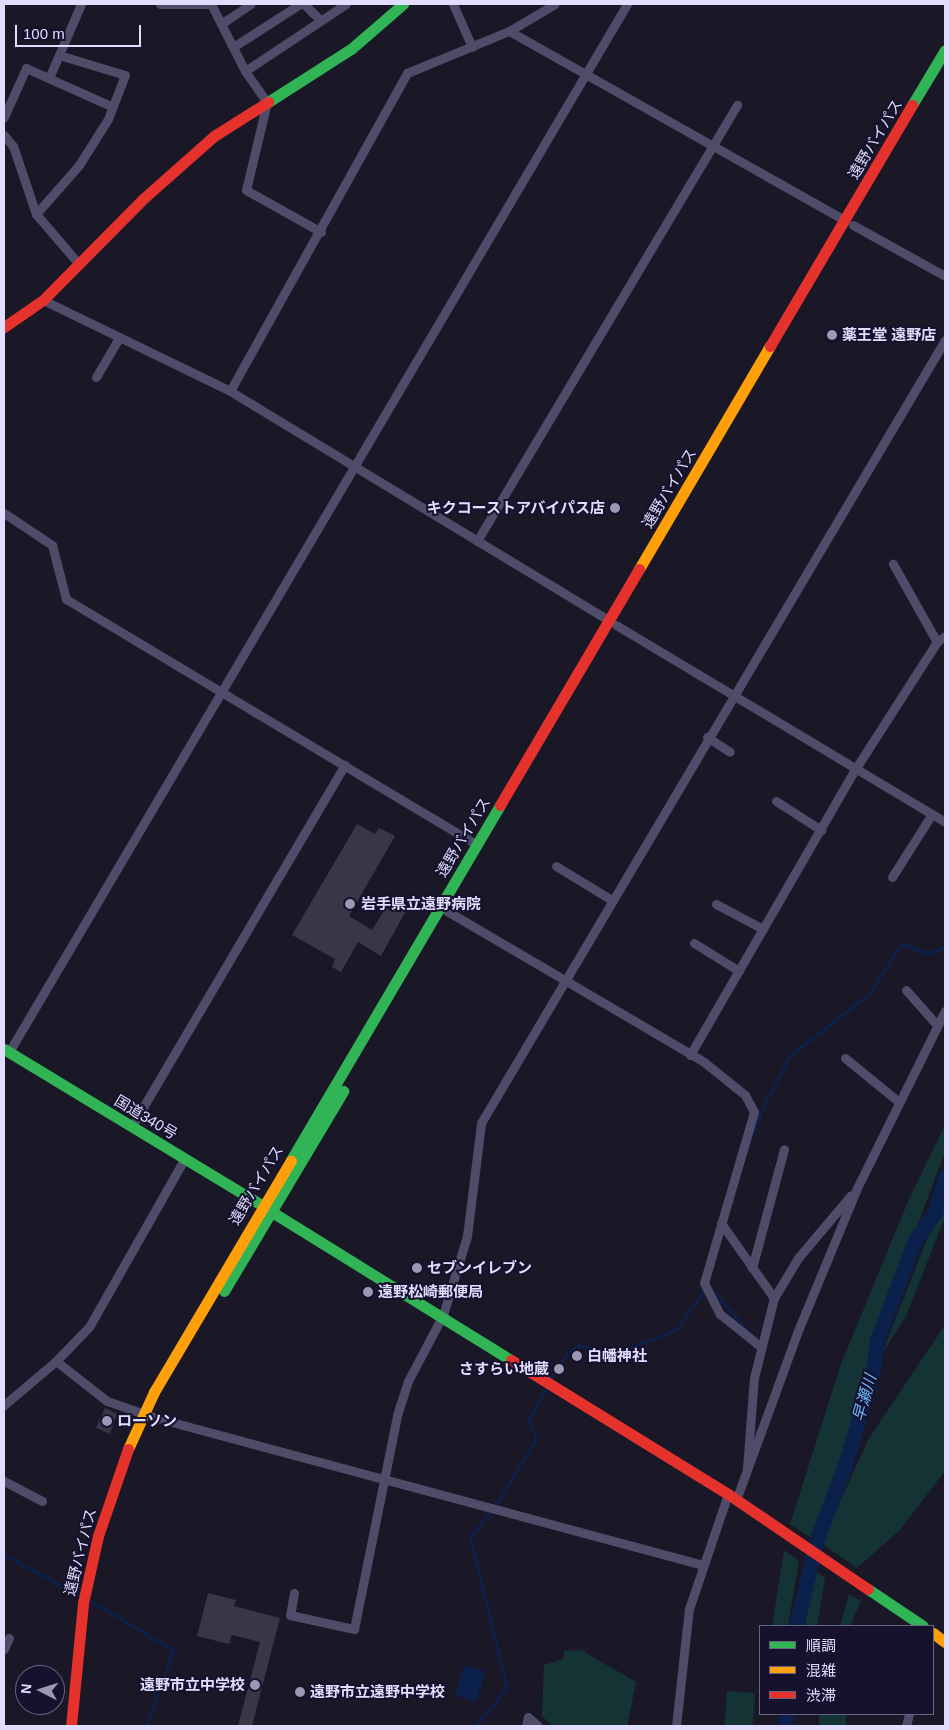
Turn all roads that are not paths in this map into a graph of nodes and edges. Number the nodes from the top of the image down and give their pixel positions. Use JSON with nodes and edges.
{"nodes":[{"id":1,"x":81,"y":4,"type":"edge"},
{"id":2,"x":160,"y":4,"type":"edge"},
{"id":3,"x":210,"y":4,"type":"edge"},
{"id":4,"x":251,"y":4,"type":"edge"},
{"id":5,"x":302,"y":4,"type":"edge"},
{"id":6,"x":346,"y":4,"type":"edge"},
{"id":7,"x":403,"y":4,"type":"edge"},
{"id":8,"x":453,"y":4,"type":"edge"},
{"id":9,"x":555,"y":4,"type":"edge"},
{"id":10,"x":627,"y":4,"type":"edge"},
{"id":11,"x":320,"y":20,"type":"junction"},
{"id":12,"x":221,"y":24,"type":"junction"},
{"id":13,"x":509,"y":31,"type":"junction"},
{"id":14,"x":233,"y":47,"type":"junction"},
{"id":15,"x":472,"y":47,"type":"junction"},
{"id":16,"x":945,"y":50,"type":"edge"},
{"id":17,"x":59,"y":55,"type":"junction"},
{"id":18,"x":945,"y":69,"type":"edge"},
{"id":19,"x":245,"y":71,"type":"junction"},
{"id":20,"x":584,"y":73,"type":"junction"},
{"id":21,"x":49,"y":78,"type":"junction"},
{"id":22,"x":267,"y":102,"type":"junction"},
{"id":23,"x":737,"y":106,"type":"dead end"},
{"id":24,"x":113,"y":108,"type":"junction"},
{"id":25,"x":4,"y":117,"type":"edge"},
{"id":26,"x":4,"y":135,"type":"edge"},
{"id":27,"x":712,"y":146,"type":"junction"},
{"id":28,"x":36,"y":214,"type":"junction"},
{"id":29,"x":848,"y":223,"type":"junction"},
{"id":30,"x":321,"y":232,"type":"junction"},
{"id":31,"x":78,"y":264,"type":"junction"},
{"id":32,"x":945,"y":276,"type":"edge"},
{"id":33,"x":43,"y":300,"type":"junction"},
{"id":34,"x":4,"y":327,"type":"edge"},
{"id":35,"x":119,"y":338,"type":"junction"},
{"id":36,"x":945,"y":340,"type":"edge"},
{"id":37,"x":96,"y":377,"type":"dead end"},
{"id":38,"x":230,"y":391,"type":"junction"},
{"id":39,"x":353,"y":463,"type":"junction"},
{"id":40,"x":4,"y":513,"type":"edge"},
{"id":41,"x":477,"y":541,"type":"junction"},
{"id":42,"x":893,"y":564,"type":"dead end"},
{"id":43,"x":612,"y":622,"type":"junction"},
{"id":44,"x":945,"y":636,"type":"edge"},
{"id":45,"x":937,"y":642,"type":"junction"},
{"id":46,"x":220,"y":690,"type":"junction"},
{"id":47,"x":733,"y":696,"type":"junction"},
{"id":48,"x":706,"y":737,"type":"junction"},
{"id":49,"x":730,"y":752,"type":"dead end"},
{"id":50,"x":345,"y":765,"type":"junction"},
{"id":51,"x":856,"y":768,"type":"junction"},
{"id":52,"x":776,"y":801,"type":"dead end"},
{"id":53,"x":932,"y":814,"type":"junction"},
{"id":54,"x":945,"y":822,"type":"edge"},
{"id":55,"x":821,"y":830,"type":"junction"},
{"id":56,"x":476,"y":844,"type":"junction"},
{"id":57,"x":556,"y":866,"type":"dead end"},
{"id":58,"x":892,"y":877,"type":"dead end"},
{"id":59,"x":612,"y":900,"type":"junction"},
{"id":60,"x":716,"y":904,"type":"dead end"},
{"id":61,"x":447,"y":911,"type":"junction"},
{"id":62,"x":763,"y":930,"type":"junction"},
{"id":63,"x":694,"y":943,"type":"dead end"},
{"id":64,"x":739,"y":971,"type":"junction"},
{"id":65,"x":564,"y":979,"type":"junction"},
{"id":66,"x":906,"y":990,"type":"dead end"},
{"id":67,"x":945,"y":1011,"type":"edge"},
{"id":68,"x":937,"y":1025,"type":"junction"},
{"id":69,"x":6,"y":1051,"type":"edge"},
{"id":70,"x":690,"y":1055,"type":"junction"},
{"id":71,"x":845,"y":1058,"type":"dead end"},
{"id":72,"x":898,"y":1101,"type":"junction"},
{"id":73,"x":132,"y":1126,"type":"junction"},
{"id":74,"x":784,"y":1149,"type":"dead end"},
{"id":75,"x":185,"y":1158,"type":"junction"},
{"id":76,"x":857,"y":1188,"type":"junction"},
{"id":77,"x":262,"y":1205,"type":"junction"},
{"id":78,"x":272,"y":1212,"type":"junction"},
{"id":79,"x":721,"y":1223,"type":"junction"},
{"id":80,"x":752,"y":1268,"type":"junction"},
{"id":81,"x":774,"y":1298,"type":"junction"},
{"id":82,"x":443,"y":1315,"type":"junction"},
{"id":83,"x":760,"y":1346,"type":"junction"},
{"id":84,"x":56,"y":1362,"type":"junction"},
{"id":85,"x":4,"y":1405,"type":"edge"},
{"id":86,"x":148,"y":1416,"type":"junction"},
{"id":87,"x":746,"y":1476,"type":"junction"},
{"id":88,"x":386,"y":1477,"type":"junction"},
{"id":89,"x":4,"y":1481,"type":"edge"},
{"id":90,"x":736,"y":1500,"type":"junction"},
{"id":91,"x":42,"y":1502,"type":"dead end"},
{"id":92,"x":703,"y":1565,"type":"junction"},
{"id":93,"x":294,"y":1593,"type":"dead end"},
{"id":94,"x":921,"y":1625,"type":"edge"},
{"id":95,"x":934,"y":1634,"type":"edge"},
{"id":96,"x":9,"y":1638,"type":"dead end"},
{"id":97,"x":945,"y":1642,"type":"edge"},
{"id":98,"x":4,"y":1649,"type":"edge"},
{"id":99,"x":70,"y":1726,"type":"edge"},
{"id":100,"x":82,"y":1726,"type":"edge"},
{"id":101,"x":526,"y":1726,"type":"edge"},
{"id":102,"x":538,"y":1726,"type":"edge"},
{"id":103,"x":676,"y":1726,"type":"edge"}],
"edges":[{"from":1,"to":17,"type":"street"},
{"from":2,"to":3,"type":"street"},
{"from":3,"to":12,"type":"street"},
{"from":4,"to":12,"type":"street"},
{"from":5,"to":11,"type":"street"},
{"from":5,"to":14,"type":"street"},
{"from":6,"to":11,"type":"street"},
{"from":7,"to":22,"type":"main road"},
{"from":8,"to":15,"type":"street"},
{"from":9,"to":13,"type":"street"},
{"from":10,"to":20,"type":"street"},
{"from":11,"to":19,"type":"street"},
{"from":12,"to":14,"type":"street"},
{"from":13,"to":15,"type":"street"},
{"from":13,"to":20,"type":"street"},
{"from":14,"to":19,"type":"street"},
{"from":15,"to":30,"type":"street"},
{"from":16,"to":29,"type":"main road","name":"遠野バイパス"},
{"from":17,"to":21,"type":"street"},
{"from":17,"to":24,"type":"street"},
{"from":18,"to":29,"type":"main road","name":"遠野バイパス"},
{"from":19,"to":22,"type":"street"},
{"from":20,"to":27,"type":"street"},
{"from":20,"to":39,"type":"street"},
{"from":21,"to":24,"type":"street"},
{"from":21,"to":25,"type":"street"},
{"from":22,"to":30,"type":"street"},
{"from":22,"to":31,"type":"main road"},
{"from":23,"to":27,"type":"street"},
{"from":24,"to":28,"type":"street"},
{"from":26,"to":28,"type":"street"},
{"from":27,"to":29,"type":"street"},
{"from":27,"to":41,"type":"street"},
{"from":28,"to":31,"type":"street"},
{"from":29,"to":32,"type":"street"},
{"from":29,"to":43,"type":"main road","name":"遠野バイパス"},
{"from":30,"to":38,"type":"street"},
{"from":31,"to":33,"type":"main road"},
{"from":33,"to":34,"type":"main road"},
{"from":33,"to":35,"type":"street"},
{"from":35,"to":37,"type":"street"},
{"from":35,"to":38,"type":"street"},
{"from":36,"to":47,"type":"street"},
{"from":38,"to":39,"type":"street"},
{"from":39,"to":41,"type":"street"},
{"from":39,"to":46,"type":"street"},
{"from":40,"to":46,"type":"street"},
{"from":41,"to":43,"type":"street"},
{"from":42,"to":45,"type":"street"},
{"from":43,"to":47,"type":"street"},
{"from":43,"to":56,"type":"main road","name":"遠野バイパス"},
{"from":43,"to":61,"type":"main road","name":"遠野バイパス"},
{"from":44,"to":45,"type":"street"},
{"from":45,"to":51,"type":"street"},
{"from":46,"to":50,"type":"street"},
{"from":46,"to":69,"type":"street"},
{"from":47,"to":48,"type":"street"},
{"from":47,"to":51,"type":"street"},
{"from":48,"to":49,"type":"street"},
{"from":48,"to":59,"type":"street"},
{"from":50,"to":56,"type":"street"},
{"from":50,"to":73,"type":"street"},
{"from":51,"to":53,"type":"street"},
{"from":51,"to":55,"type":"street"},
{"from":52,"to":55,"type":"street"},
{"from":53,"to":54,"type":"street"},
{"from":53,"to":58,"type":"street"},
{"from":55,"to":62,"type":"street"},
{"from":56,"to":77,"type":"main road","name":"遠野バイパス"},
{"from":57,"to":59,"type":"street"},
{"from":59,"to":65,"type":"street"},
{"from":60,"to":62,"type":"street"},
{"from":61,"to":65,"type":"street"},
{"from":61,"to":78,"type":"main road","name":"遠野バイパス"},
{"from":62,"to":64,"type":"street"},
{"from":63,"to":64,"type":"street"},
{"from":64,"to":70,"type":"street"},
{"from":65,"to":70,"type":"street"},
{"from":65,"to":82,"type":"street"},
{"from":66,"to":68,"type":"street"},
{"from":67,"to":68,"type":"street"},
{"from":68,"to":72,"type":"street"},
{"from":69,"to":73,"type":"main road","name":"国道340号"},
{"from":70,"to":79,"type":"street"},
{"from":71,"to":72,"type":"street"},
{"from":72,"to":76,"type":"street"},
{"from":73,"to":75,"type":"main road","name":"国道340号"},
{"from":74,"to":80,"type":"street"},
{"from":75,"to":77,"type":"main road","name":"国道340号"},
{"from":75,"to":84,"type":"street"},
{"from":76,"to":81,"type":"street"},
{"from":76,"to":87,"type":"street"},
{"from":77,"to":78,"type":"main road","name":"国道340号"},
{"from":77,"to":86,"type":"main road","name":"遠野バイパス"},
{"from":78,"to":82,"type":"main road","name":"国道340号"},
{"from":78,"to":86,"type":"main road","name":"遠野バイパス"},
{"from":79,"to":80,"type":"street"},
{"from":79,"to":83,"type":"street"},
{"from":80,"to":81,"type":"street"},
{"from":81,"to":83,"type":"street"},
{"from":82,"to":88,"type":"street"},
{"from":82,"to":90,"type":"main road","name":"国道340号"},
{"from":83,"to":87,"type":"street"},
{"from":84,"to":85,"type":"street"},
{"from":84,"to":86,"type":"street"},
{"from":86,"to":88,"type":"street"},
{"from":86,"to":99,"type":"main road","name":"遠野バイパス"},
{"from":86,"to":100,"type":"main road","name":"遠野バイパス"},
{"from":87,"to":90,"type":"street"},
{"from":88,"to":92,"type":"street"},
{"from":88,"to":93,"type":"street"},
{"from":89,"to":91,"type":"street"},
{"from":90,"to":92,"type":"street"},
{"from":90,"to":94,"type":"main road","name":"国道340号"},
{"from":92,"to":103,"type":"street"},
{"from":95,"to":97,"type":"main road"},
{"from":96,"to":98,"type":"street"},
{"from":101,"to":102,"type":"street"}]}
